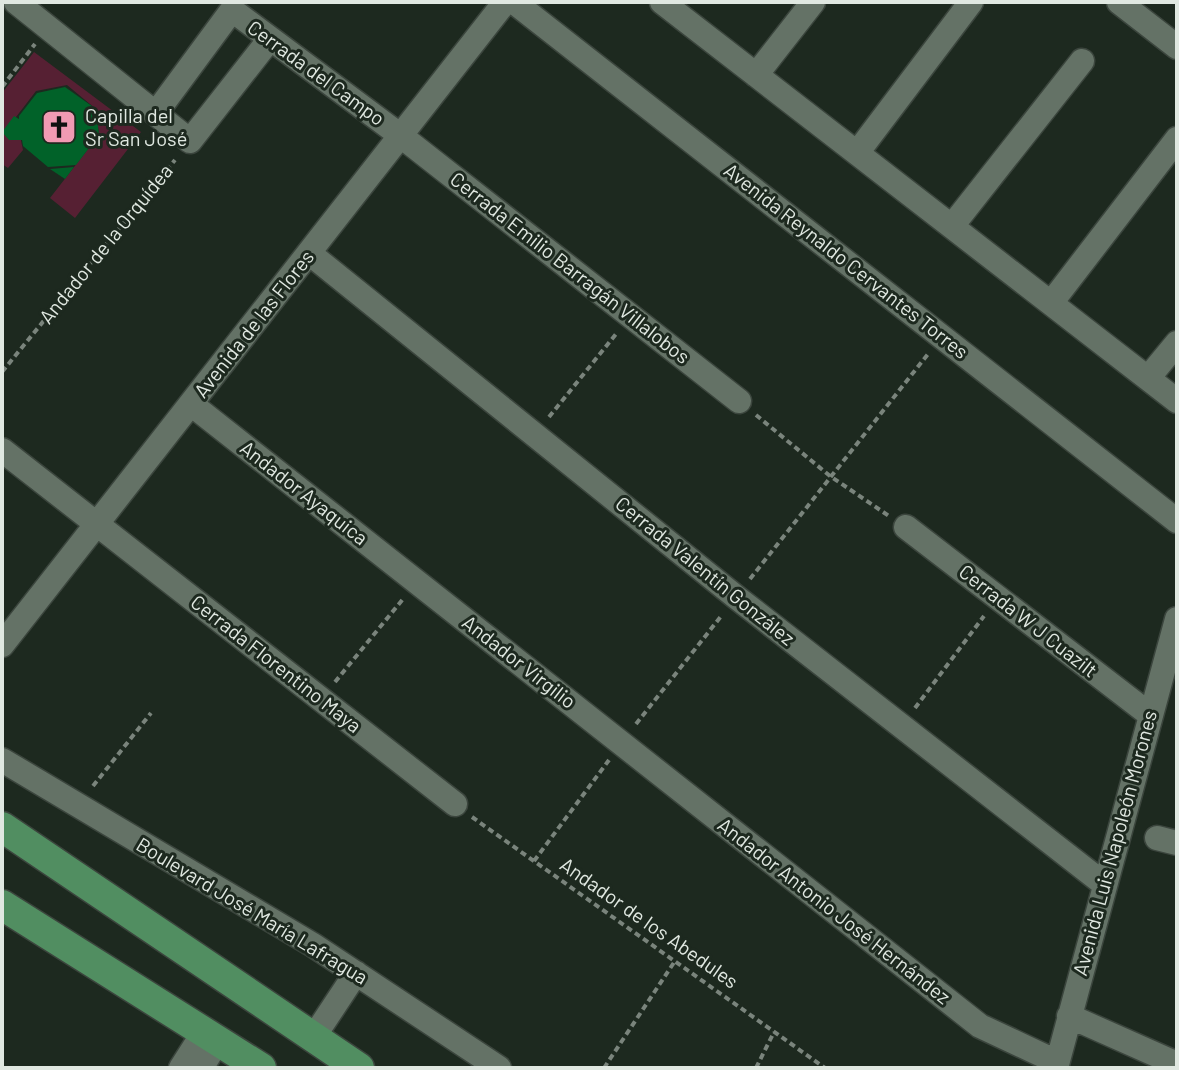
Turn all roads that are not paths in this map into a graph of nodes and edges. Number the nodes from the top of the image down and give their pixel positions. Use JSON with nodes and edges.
{"nodes":[{"id":1,"x":16,"y":2,"type":"edge"},
{"id":2,"x":505,"y":2,"type":"edge"},
{"id":3,"x":514,"y":2,"type":"edge"},
{"id":4,"x":662,"y":2,"type":"edge"},
{"id":5,"x":813,"y":2,"type":"edge"},
{"id":6,"x":971,"y":2,"type":"edge"},
{"id":7,"x":1127,"y":4,"type":"edge"},
{"id":8,"x":269,"y":40,"type":"junction"},
{"id":9,"x":1177,"y":47,"type":"edge"},
{"id":10,"x":1082,"y":61,"type":"dead end"},
{"id":11,"x":756,"y":75,"type":"junction"},
{"id":12,"x":156,"y":113,"type":"junction"},
{"id":13,"x":401,"y":136,"type":"junction"},
{"id":14,"x":1177,"y":139,"type":"edge"},
{"id":15,"x":857,"y":153,"type":"junction"},
{"id":16,"x":952,"y":226,"type":"junction"},
{"id":17,"x":309,"y":253,"type":"junction"},
{"id":18,"x":1051,"y":303,"type":"junction"},
{"id":19,"x":1177,"y":343,"type":"edge"},
{"id":20,"x":1148,"y":378,"type":"junction"},
{"id":21,"x":739,"y":401,"type":"road end"},
{"id":22,"x":1177,"y":401,"type":"edge"},
{"id":23,"x":191,"y":404,"type":"junction"},
{"id":24,"x":2,"y":450,"type":"edge"},
{"id":25,"x":1177,"y":521,"type":"edge"},
{"id":26,"x":98,"y":523,"type":"junction"},
{"id":27,"x":906,"y":527,"type":"road end"},
{"id":28,"x":417,"y":582,"type":"joint"},
{"id":29,"x":1177,"y":619,"type":"edge"},
{"id":30,"x":2,"y":645,"type":"edge"},
{"id":31,"x":1149,"y":714,"type":"junction"},
{"id":32,"x":621,"y":743,"type":"joint"},
{"id":33,"x":2,"y":760,"type":"edge"},
{"id":34,"x":455,"y":804,"type":"road end"},
{"id":35,"x":2,"y":827,"type":"edge"},
{"id":36,"x":1104,"y":884,"type":"junction"},
{"id":37,"x":2,"y":905,"type":"edge"},
{"id":38,"x":356,"y":973,"type":"junction"},
{"id":39,"x":1069,"y":1016,"type":"junction"},
{"id":40,"x":211,"y":1036,"type":"junction"},
{"id":41,"x":313,"y":1038,"type":"junction"},
{"id":42,"x":1177,"y":1064,"type":"edge"},
{"id":43,"x":1057,"y":1065,"type":"edge"},
{"id":44,"x":181,"y":1068,"type":"edge"},
{"id":45,"x":201,"y":1068,"type":"edge"},
{"id":46,"x":261,"y":1068,"type":"edge"},
{"id":47,"x":359,"y":1068,"type":"edge"},
{"id":48,"x":499,"y":1068,"type":"edge"}],
"edges":[{"from":1,"to":12,"type":"street"},
{"from":2,"to":13,"type":"street","name":"Avenida de las Flores"},
{"from":3,"to":25,"type":"street","name":"Avenida Reynaldo Cervantes Torres"},
{"from":4,"to":11,"type":"street"},
{"from":5,"to":11,"type":"street"},
{"from":6,"to":15,"type":"street"},
{"from":7,"to":9,"type":"street"},
{"from":8,"to":12,"type":"street"},
{"from":8,"to":12,"type":"street","name":"Cerrada del Campo"},
{"from":8,"to":13,"type":"street","name":"Cerrada del Campo"},
{"from":10,"to":16,"type":"street"},
{"from":11,"to":15,"type":"street"},
{"from":13,"to":17,"type":"street","name":"Avenida de las Flores"},
{"from":13,"to":21,"type":"street","name":"Cerrada Emilio Barragán Villalobos"},
{"from":14,"to":18,"type":"street"},
{"from":15,"to":16,"type":"street"},
{"from":16,"to":18,"type":"street"},
{"from":17,"to":23,"type":"street","name":"Avenida de las Flores"},
{"from":17,"to":36,"type":"street","name":"Cerrada Valentín González"},
{"from":18,"to":20,"type":"street"},
{"from":19,"to":20,"type":"street"},
{"from":20,"to":22,"type":"street"},
{"from":23,"to":26,"type":"street","name":"Avenida de las Flores"},
{"from":23,"to":28,"type":"street","name":"Andador Ayaquica"},
{"from":24,"to":26,"type":"street","name":"Cerrada Florentino Maya"},
{"from":26,"to":30,"type":"street","name":"Avenida de las Flores"},
{"from":26,"to":34,"type":"street","name":"Cerrada Florentino Maya"},
{"from":27,"to":31,"type":"street","name":"Cerrada W J Cuazilt"},
{"from":28,"to":32,"type":"street","name":"Andador Virgilio"},
{"from":29,"to":31,"type":"street","name":"Avenida Luis Napoleón Morones"},
{"from":31,"to":36,"type":"street","name":"Avenida Luis Napoleón Morones"},
{"from":32,"to":43,"type":"street","name":"Andador Antonio José Hernández"},
{"from":33,"to":38,"type":"street","name":"Boulevard José María Lafragua"},
{"from":35,"to":41,"type":"main road"},
{"from":36,"to":39,"type":"street","name":"Avenida Luis Napoleón Morones"},
{"from":37,"to":40,"type":"main road"},
{"from":38,"to":41,"type":"street"},
{"from":38,"to":48,"type":"street","name":"Boulevard José María Lafragua"},
{"from":39,"to":42,"type":"street"},
{"from":39,"to":43,"type":"street","name":"Avenida Luis Napoleón Morones"},
{"from":40,"to":44,"type":"street"},
{"from":40,"to":45,"type":"street"},
{"from":40,"to":46,"type":"main road"},
{"from":41,"to":47,"type":"main road"}]}
